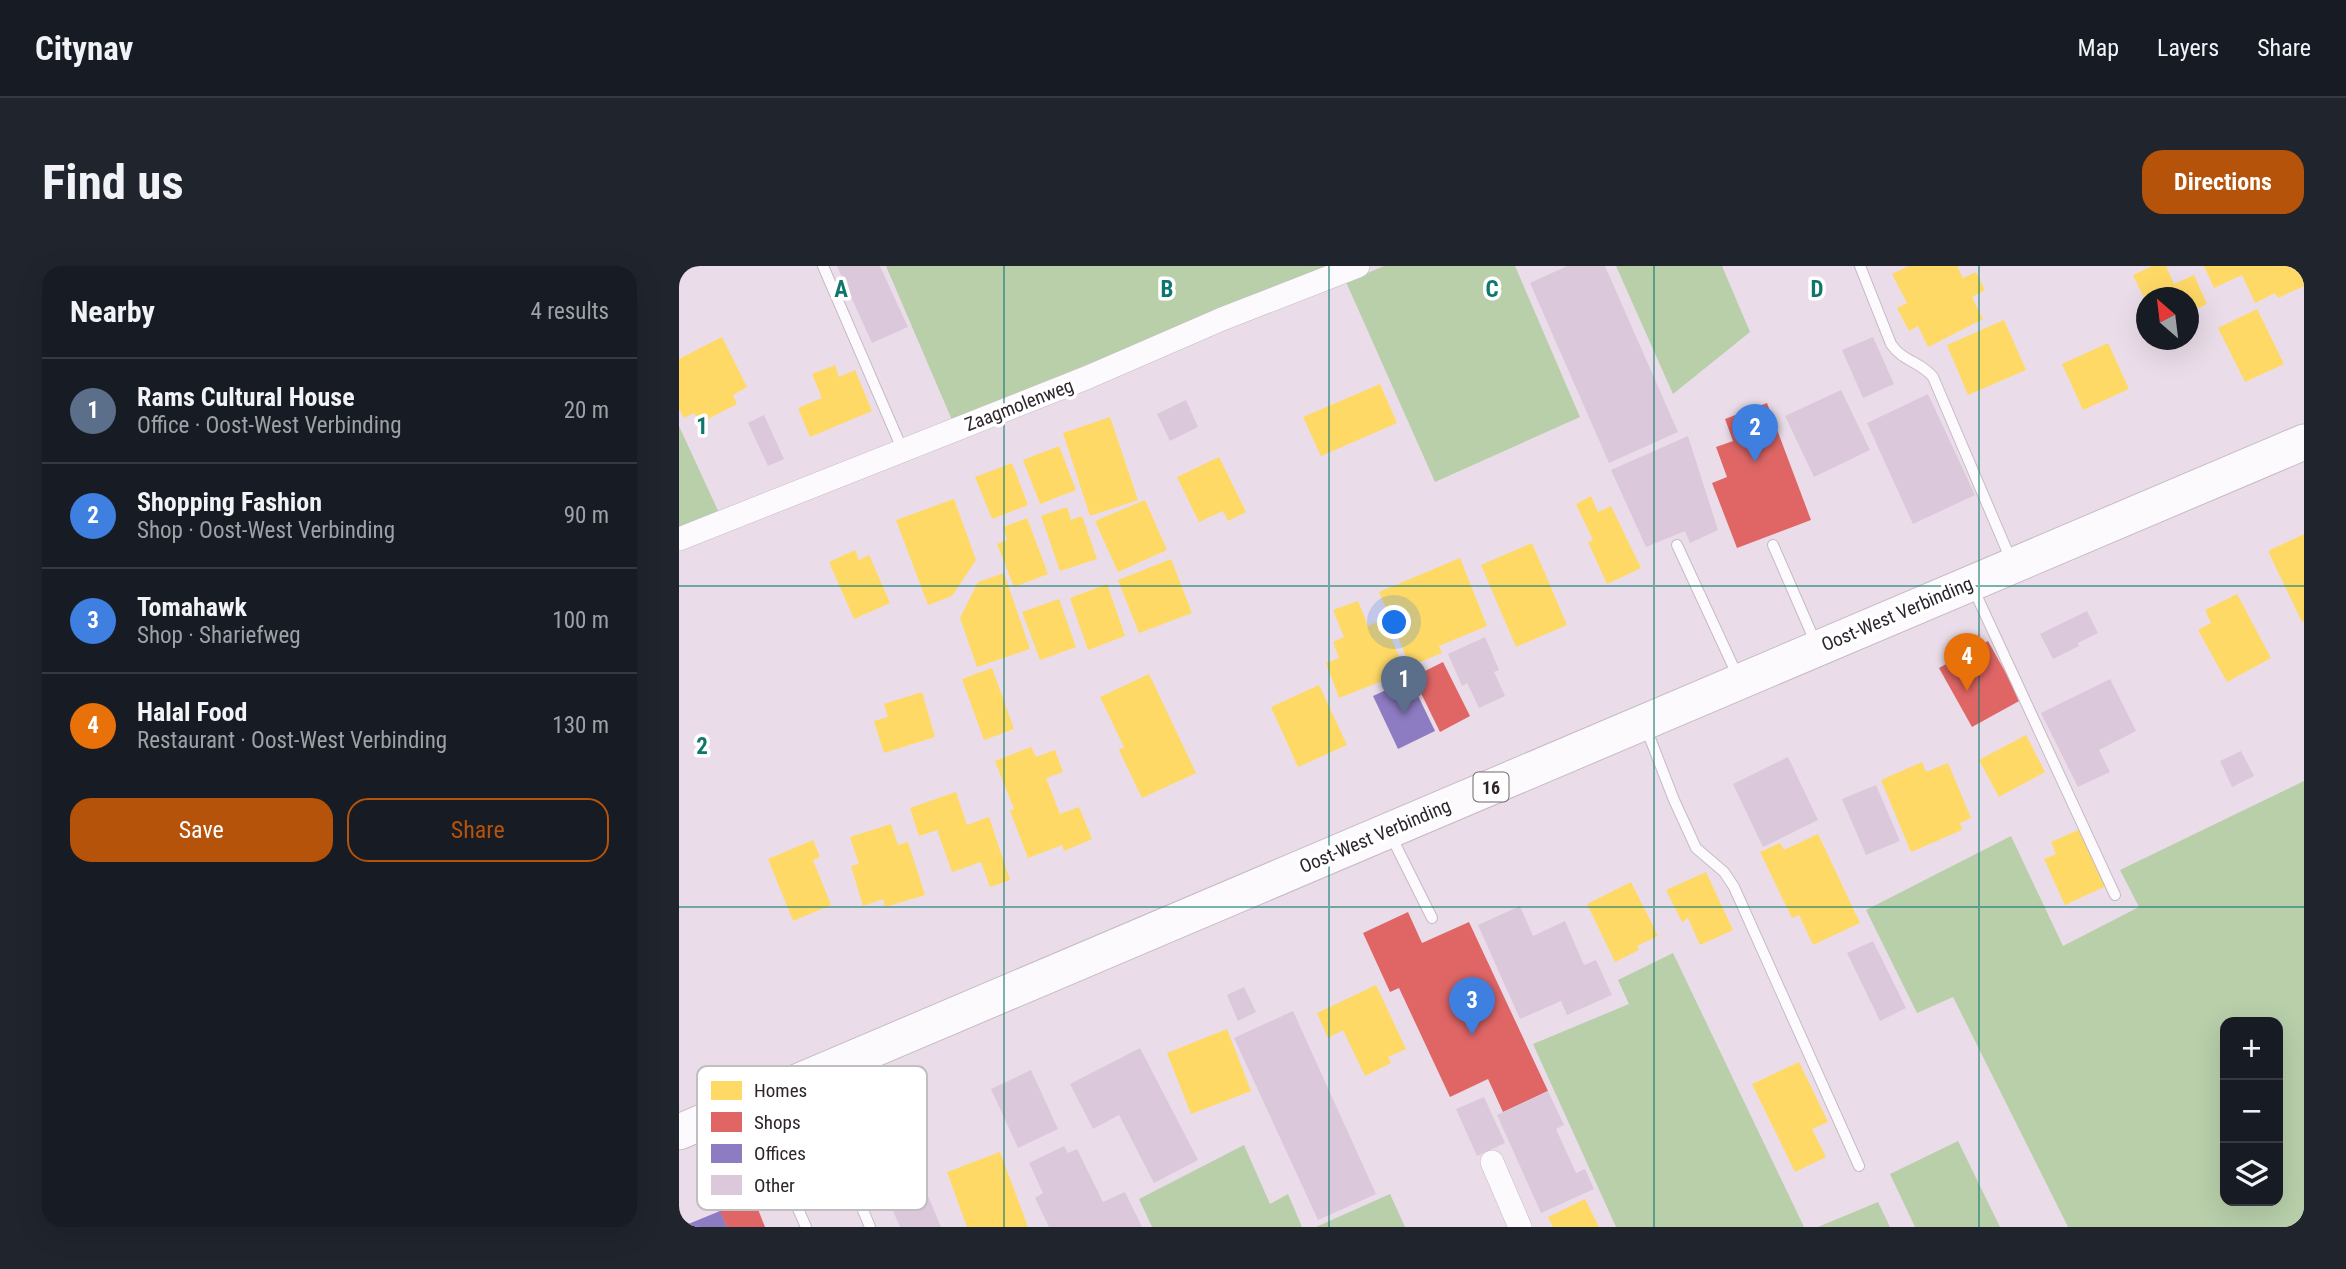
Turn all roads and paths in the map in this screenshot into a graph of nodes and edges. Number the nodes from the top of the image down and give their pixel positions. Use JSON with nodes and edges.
{"nodes":[{"id":1,"x":823,"y":266,"type":"edge"},
{"id":2,"x":1358,"y":266,"type":"edge"},
{"id":3,"x":1860,"y":266,"type":"edge"},
{"id":4,"x":2304,"y":442,"type":"edge"},
{"id":5,"x":903,"y":450,"type":"junction"},
{"id":6,"x":679,"y":539,"type":"edge"},
{"id":7,"x":1677,"y":545,"type":"dead end"},
{"id":8,"x":1773,"y":545,"type":"dead end"},
{"id":9,"x":2013,"y":566,"type":"junction"},
{"id":10,"x":1970,"y":583,"type":"junction"},
{"id":11,"x":1818,"y":648,"type":"junction"},
{"id":12,"x":1740,"y":681,"type":"junction"},
{"id":13,"x":1643,"y":722,"type":"junction"},
{"id":14,"x":1388,"y":831,"type":"junction"},
{"id":15,"x":2115,"y":895,"type":"dead end"},
{"id":16,"x":1432,"y":918,"type":"dead end"},
{"id":17,"x":833,"y":1066,"type":"edge"},
{"id":18,"x":697,"y":1124,"type":"edge"},
{"id":19,"x":679,"y":1132,"type":"edge"},
{"id":20,"x":1492,"y":1162,"type":"dead end"},
{"id":21,"x":1859,"y":1166,"type":"dead end"},
{"id":22,"x":799,"y":1210,"type":"edge"},
{"id":23,"x":863,"y":1210,"type":"edge"},
{"id":24,"x":806,"y":1227,"type":"edge"},
{"id":25,"x":870,"y":1227,"type":"edge"},
{"id":26,"x":1520,"y":1227,"type":"edge"}],
"edges":[{"from":1,"to":5,"type":"lane"},
{"from":2,"to":5,"type":"street","name":"Zaagmolenweg"},
{"from":3,"to":9,"type":"lane"},
{"from":4,"to":9,"type":"main road","name":"Oost-West Verbinding","number":"16"},
{"from":5,"to":6,"type":"street","name":"Zaagmolenweg"},
{"from":7,"to":12,"type":"lane"},
{"from":8,"to":11,"type":"lane"},
{"from":9,"to":10,"type":"main road","name":"Oost-West Verbinding","number":"16"},
{"from":10,"to":11,"type":"main road","name":"Oost-West Verbinding","number":"16"},
{"from":10,"to":15,"type":"lane"},
{"from":11,"to":12,"type":"main road","name":"Oost-West Verbinding","number":"16"},
{"from":12,"to":13,"type":"main road","name":"Oost-West Verbinding","number":"16"},
{"from":13,"to":14,"type":"main road","name":"Oost-West Verbinding","number":"16"},
{"from":13,"to":21,"type":"lane"},
{"from":14,"to":16,"type":"lane"},
{"from":14,"to":17,"type":"main road","name":"Oost-West Verbinding","number":"16"},
{"from":18,"to":19,"type":"main road","name":"Oost-West Verbinding","number":"16"},
{"from":20,"to":26,"type":"street"},
{"from":22,"to":24,"type":"lane"},
{"from":23,"to":25,"type":"lane"}]}
